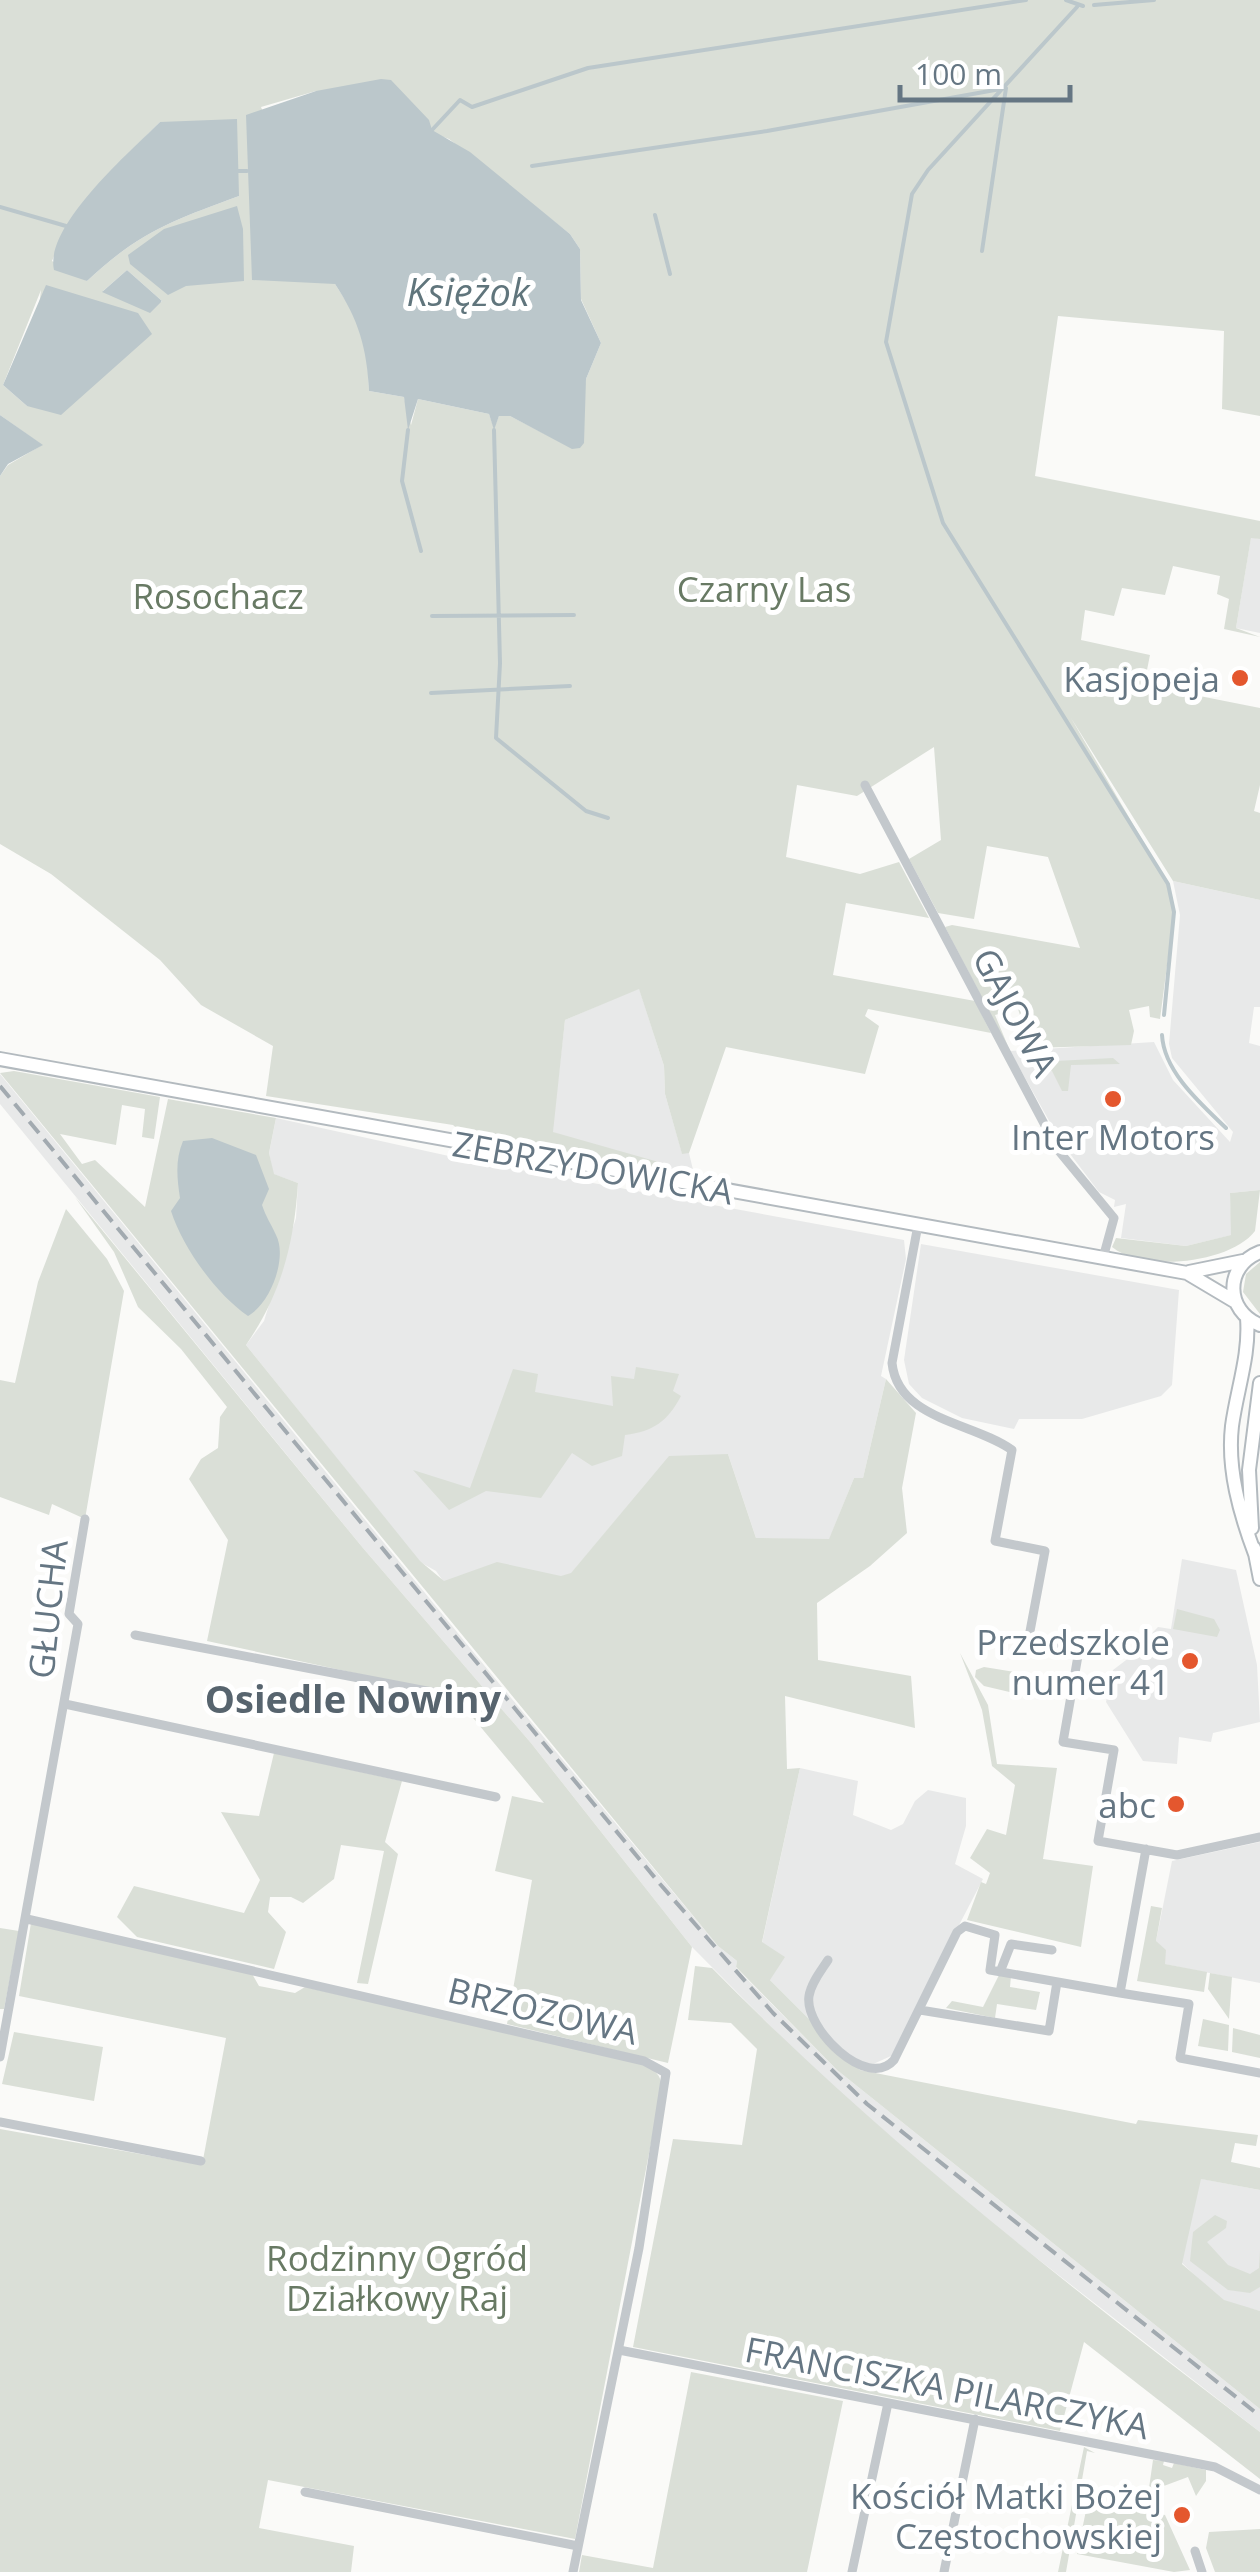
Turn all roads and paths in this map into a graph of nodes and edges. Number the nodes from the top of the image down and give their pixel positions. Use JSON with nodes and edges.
{"nodes":[{"id":1,"x":865,"y":785,"type":"dead end"},
{"id":2,"x":0,"y":1060,"type":"edge"},
{"id":3,"x":918,"y":1225,"type":"junction"},
{"id":4,"x":1260,"y":1252,"type":"edge"},
{"id":5,"x":1103,"y":1258,"type":"junction"},
{"id":6,"x":1244,"y":1260,"type":"junction"},
{"id":7,"x":1186,"y":1272,"type":"junction"},
{"id":8,"x":1234,"y":1300,"type":"junction"},
{"id":9,"x":1254,"y":1322,"type":"edge"},
{"id":10,"x":1260,"y":1383,"type":"edge"},
{"id":11,"x":85,"y":1519,"type":"dead end"},
{"id":12,"x":1254,"y":1554,"type":"junction"},
{"id":13,"x":1260,"y":1580,"type":"edge"},
{"id":14,"x":136,"y":1635,"type":"dead end"},
{"id":15,"x":432,"y":1692,"type":"dead end"},
{"id":16,"x":65,"y":1704,"type":"junction"},
{"id":17,"x":496,"y":1797,"type":"dead end"},
{"id":18,"x":1260,"y":1837,"type":"edge"},
{"id":19,"x":1146,"y":1849,"type":"junction"},
{"id":20,"x":27,"y":1919,"type":"junction"},
{"id":21,"x":1052,"y":1950,"type":"dead end"},
{"id":22,"x":828,"y":1960,"type":"dead end"},
{"id":23,"x":1000,"y":1972,"type":"junction"},
{"id":24,"x":1057,"y":1982,"type":"junction"},
{"id":25,"x":1120,"y":1993,"type":"junction"},
{"id":26,"x":920,"y":2010,"type":"junction"},
{"id":27,"x":0,"y":2057,"type":"edge"},
{"id":28,"x":1260,"y":2073,"type":"edge"},
{"id":29,"x":0,"y":2122,"type":"edge"},
{"id":30,"x":201,"y":2160,"type":"dead end"},
{"id":31,"x":619,"y":2350,"type":"junction"},
{"id":32,"x":888,"y":2403,"type":"junction"},
{"id":33,"x":975,"y":2420,"type":"junction"},
{"id":34,"x":1260,"y":2490,"type":"edge"},
{"id":35,"x":306,"y":2492,"type":"dead end"},
{"id":36,"x":578,"y":2546,"type":"junction"},
{"id":37,"x":1195,"y":2552,"type":"dead end"},
{"id":38,"x":573,"y":2572,"type":"edge"},
{"id":39,"x":852,"y":2572,"type":"edge"},
{"id":40,"x":944,"y":2572,"type":"edge"},
{"id":41,"x":1202,"y":2572,"type":"edge"}],
"edges":[{"from":1,"to":5,"type":"street","name":"GAJOWA"},
{"from":2,"to":3,"type":"street","name":"ZEBRZYDOWICKA"},
{"from":3,"to":5,"type":"street","name":"ZEBRZYDOWICKA"},
{"from":3,"to":19,"type":"street"},
{"from":4,"to":6,"type":"street","name":"ZEBRZYDOWICKA"},
{"from":5,"to":7,"type":"street","name":"ZEBRZYDOWICKA"},
{"from":6,"to":7,"type":"street","name":"ZEBRZYDOWICKA"},
{"from":6,"to":8,"type":"street"},
{"from":7,"to":8,"type":"street","name":"ZEBRZYDOWICKA"},
{"from":8,"to":9,"type":"street"},
{"from":9,"to":12,"type":"street"},
{"from":10,"to":12,"type":"street"},
{"from":11,"to":16,"type":"street","name":"GŁUCHA"},
{"from":12,"to":13,"type":"street"},
{"from":14,"to":15,"type":"street"},
{"from":16,"to":17,"type":"street","name":"GŁUCHA"},
{"from":16,"to":20,"type":"street","name":"GŁUCHA"},
{"from":18,"to":19,"type":"street"},
{"from":19,"to":25,"type":"street"},
{"from":20,"to":27,"type":"street","name":"GŁUCHA"},
{"from":20,"to":31,"type":"street","name":"BRZOZOWA"},
{"from":21,"to":23,"type":"street"},
{"from":22,"to":26,"type":"street"},
{"from":23,"to":24,"type":"street"},
{"from":23,"to":26,"type":"street"},
{"from":24,"to":25,"type":"street"},
{"from":24,"to":26,"type":"street"},
{"from":25,"to":28,"type":"street"},
{"from":29,"to":30,"type":"street"},
{"from":31,"to":32,"type":"street","name":"FRANCISZKA PILARCZYKA"},
{"from":31,"to":36,"type":"street","name":"BRZOZOWA"},
{"from":32,"to":33,"type":"street","name":"FRANCISZKA PILARCZYKA"},
{"from":32,"to":39,"type":"street"},
{"from":33,"to":34,"type":"street","name":"FRANCISZKA PILARCZYKA"},
{"from":33,"to":40,"type":"street"},
{"from":35,"to":36,"type":"street"},
{"from":36,"to":38,"type":"street","name":"BRZOZOWA"},
{"from":37,"to":41,"type":"street"}]}
